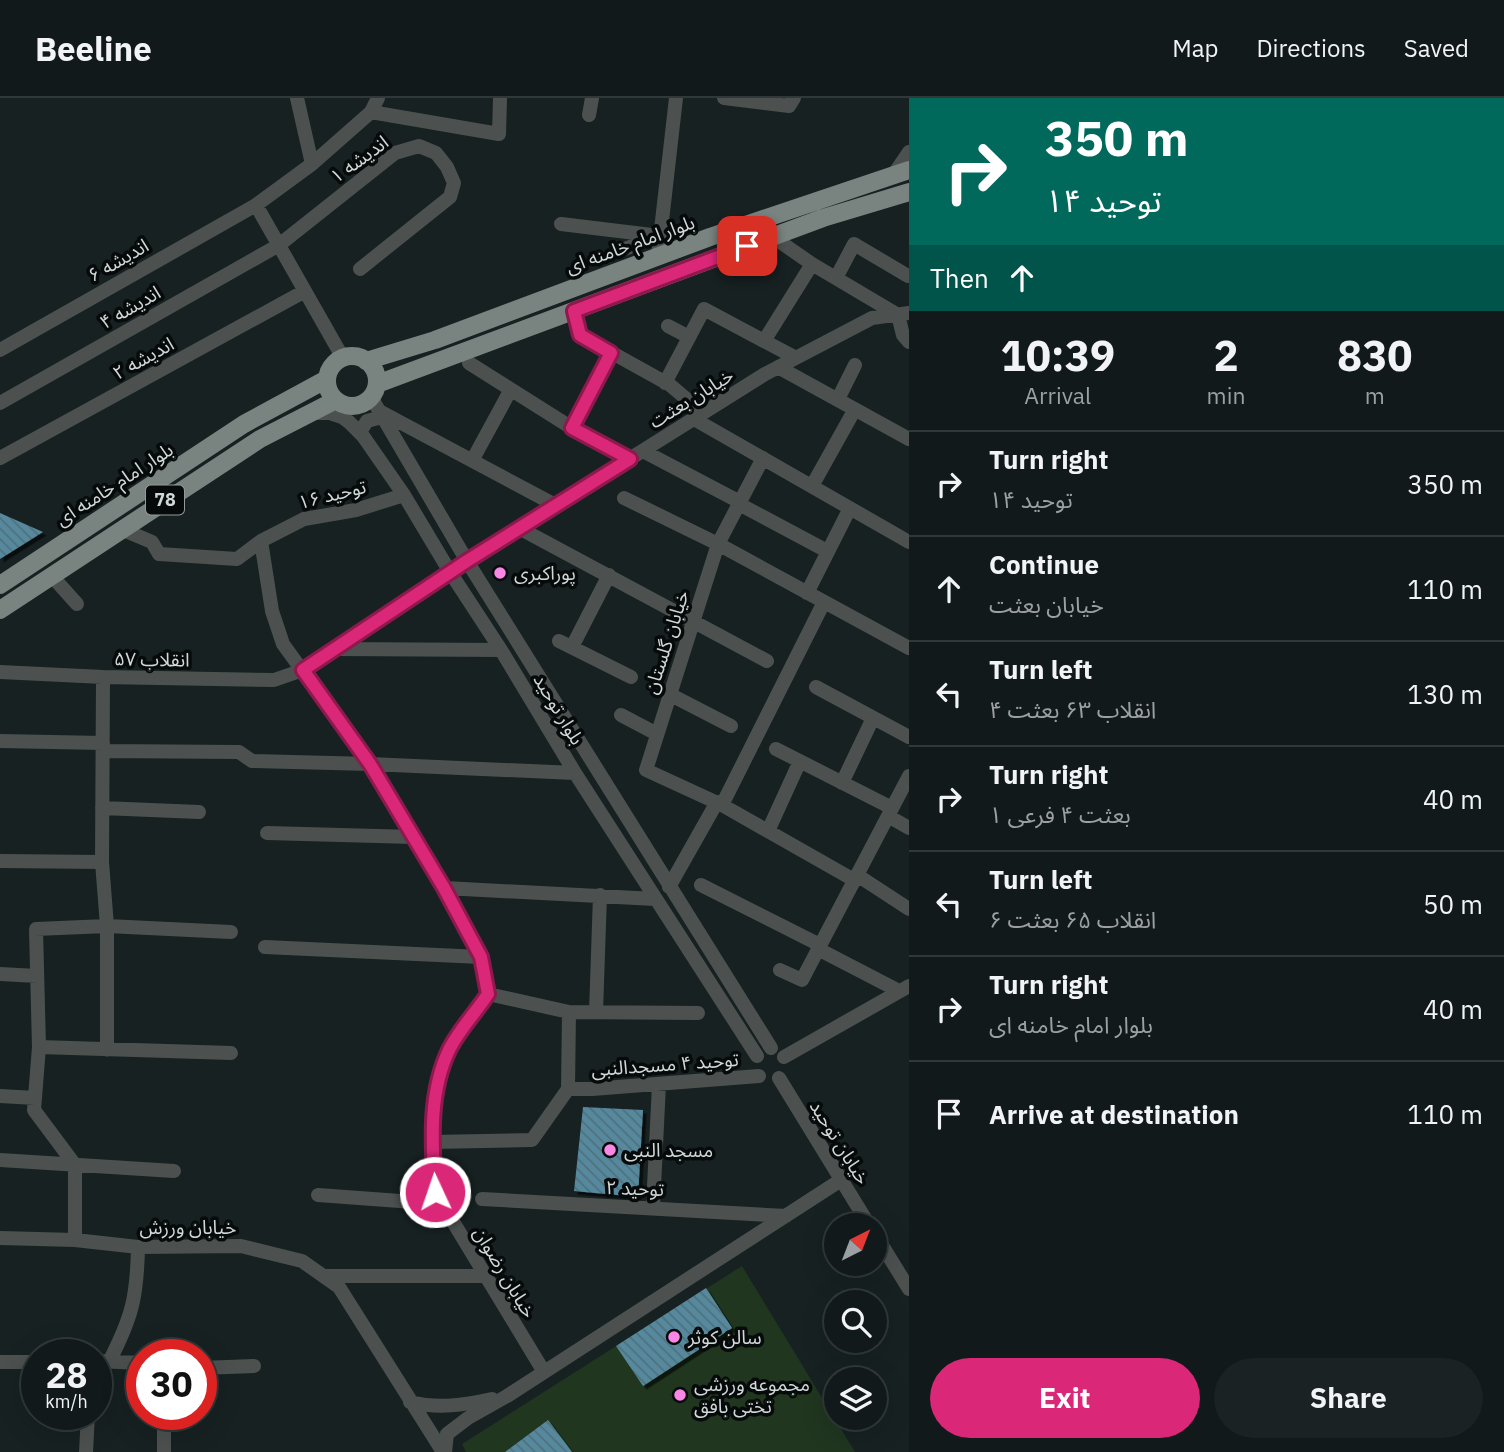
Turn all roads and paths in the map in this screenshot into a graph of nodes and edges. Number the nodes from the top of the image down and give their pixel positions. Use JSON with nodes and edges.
{"nodes":[{"id":1,"x":297,"y":98,"type":"edge"},
{"id":2,"x":378,"y":98,"type":"edge"},
{"id":3,"x":500,"y":98,"type":"edge"},
{"id":4,"x":592,"y":98,"type":"edge"},
{"id":5,"x":676,"y":98,"type":"edge"},
{"id":6,"x":724,"y":98,"type":"edge"},
{"id":7,"x":794,"y":98,"type":"edge"},
{"id":8,"x":371,"y":112,"type":"junction"},
{"id":9,"x":589,"y":115,"type":"dead end"},
{"id":10,"x":909,"y":152,"type":"edge"},
{"id":11,"x":312,"y":164,"type":"junction"},
{"id":12,"x":902,"y":172,"type":"edge"},
{"id":13,"x":909,"y":192,"type":"edge"},
{"id":14,"x":256,"y":205,"type":"junction"},
{"id":15,"x":561,"y":224,"type":"dead end"},
{"id":16,"x":660,"y":236,"type":"junction"},
{"id":17,"x":773,"y":237,"type":"junction"},
{"id":18,"x":279,"y":244,"type":"junction"},
{"id":19,"x":622,"y":250,"type":"dead end"},
{"id":20,"x":658,"y":256,"type":"junction"},
{"id":21,"x":811,"y":264,"type":"junction"},
{"id":22,"x":359,"y":269,"type":"dead end"},
{"id":23,"x":908,"y":276,"type":"edge"},
{"id":24,"x":836,"y":278,"type":"junction"},
{"id":25,"x":305,"y":291,"type":"junction"},
{"id":26,"x":574,"y":311,"type":"junction"},
{"id":27,"x":903,"y":314,"type":"edge"},
{"id":28,"x":668,"y":326,"type":"dead end"},
{"id":29,"x":690,"y":337,"type":"junction"},
{"id":30,"x":764,"y":341,"type":"junction"},
{"id":31,"x":909,"y":342,"type":"edge"},
{"id":32,"x":0,"y":350,"type":"edge"},
{"id":33,"x":611,"y":353,"type":"junction"},
{"id":34,"x":342,"y":358,"type":"junction"},
{"id":35,"x":796,"y":358,"type":"junction"},
{"id":36,"x":366,"y":361,"type":"junction"},
{"id":37,"x":469,"y":363,"type":"dead end"},
{"id":38,"x":855,"y":365,"type":"dead end"},
{"id":39,"x":778,"y":367,"type":"junction"},
{"id":40,"x":327,"y":379,"type":"junction"},
{"id":41,"x":668,"y":384,"type":"junction"},
{"id":42,"x":510,"y":391,"type":"junction"},
{"id":43,"x":838,"y":399,"type":"junction"},
{"id":44,"x":336,"y":400,"type":"junction"},
{"id":45,"x":377,"y":402,"type":"junction"},
{"id":46,"x":0,"y":403,"type":"edge"},
{"id":47,"x":855,"y":409,"type":"junction"},
{"id":48,"x":307,"y":414,"type":"junction"},
{"id":49,"x":699,"y":416,"type":"junction"},
{"id":50,"x":572,"y":428,"type":"junction"},
{"id":51,"x":360,"y":432,"type":"junction"},
{"id":52,"x":909,"y":439,"type":"edge"},
{"id":53,"x":643,"y":451,"type":"junction"},
{"id":54,"x":195,"y":456,"type":"junction"},
{"id":55,"x":0,"y":458,"type":"edge"},
{"id":56,"x":763,"y":458,"type":"junction"},
{"id":57,"x":630,"y":459,"type":"junction"},
{"id":58,"x":473,"y":460,"type":"junction"},
{"id":59,"x":208,"y":472,"type":"junction"},
{"id":60,"x":812,"y":486,"type":"junction"},
{"id":61,"x":404,"y":495,"type":"junction"},
{"id":62,"x":624,"y":498,"type":"dead end"},
{"id":63,"x":123,"y":503,"type":"junction"},
{"id":64,"x":739,"y":503,"type":"junction"},
{"id":65,"x":557,"y":506,"type":"junction"},
{"id":66,"x":850,"y":508,"type":"junction"},
{"id":67,"x":137,"y":519,"type":"junction"},
{"id":68,"x":121,"y":529,"type":"junction"},
{"id":69,"x":521,"y":529,"type":"junction"},
{"id":70,"x":261,"y":541,"type":"junction"},
{"id":71,"x":909,"y":542,"type":"edge"},
{"id":72,"x":718,"y":544,"type":"junction"},
{"id":73,"x":827,"y":551,"type":"junction"},
{"id":74,"x":467,"y":561,"type":"junction"},
{"id":75,"x":450,"y":572,"type":"junction"},
{"id":76,"x":51,"y":575,"type":"junction"},
{"id":77,"x":609,"y":575,"type":"junction"},
{"id":78,"x":0,"y":585,"type":"edge"},
{"id":79,"x":807,"y":593,"type":"junction"},
{"id":80,"x":824,"y":602,"type":"junction"},
{"id":81,"x":78,"y":604,"type":"dead end"},
{"id":82,"x":0,"y":610,"type":"edge"},
{"id":83,"x":693,"y":620,"type":"junction"},
{"id":84,"x":909,"y":648,"type":"edge"},
{"id":85,"x":337,"y":649,"type":"junction"},
{"id":86,"x":501,"y":650,"type":"junction"},
{"id":87,"x":767,"y":662,"type":"dead end"},
{"id":88,"x":303,"y":670,"type":"junction"},
{"id":89,"x":0,"y":672,"type":"edge"},
{"id":90,"x":103,"y":677,"type":"junction"},
{"id":91,"x":631,"y":677,"type":"dead end"},
{"id":92,"x":816,"y":687,"type":"dead end"},
{"id":93,"x":669,"y":694,"type":"junction"},
{"id":94,"x":621,"y":715,"type":"dead end"},
{"id":95,"x":873,"y":718,"type":"junction"},
{"id":96,"x":731,"y":726,"type":"dead end"},
{"id":97,"x":657,"y":734,"type":"junction"},
{"id":98,"x":909,"y":737,"type":"edge"},
{"id":99,"x":0,"y":741,"type":"edge"},
{"id":100,"x":103,"y":747,"type":"junction"},
{"id":101,"x":776,"y":749,"type":"dead end"},
{"id":102,"x":800,"y":761,"type":"junction"},
{"id":103,"x":370,"y":764,"type":"junction"},
{"id":104,"x":575,"y":773,"type":"junction"},
{"id":105,"x":909,"y":776,"type":"edge"},
{"id":106,"x":842,"y":783,"type":"junction"},
{"id":107,"x":720,"y":804,"type":"junction"},
{"id":108,"x":102,"y":808,"type":"junction"},
{"id":109,"x":199,"y":812,"type":"dead end"},
{"id":110,"x":890,"y":812,"type":"junction"},
{"id":111,"x":909,"y":828,"type":"edge"},
{"id":112,"x":768,"y":831,"type":"junction"},
{"id":113,"x":267,"y":833,"type":"dead end"},
{"id":114,"x":414,"y":836,"type":"junction"},
{"id":115,"x":0,"y":861,"type":"edge"},
{"id":116,"x":102,"y":862,"type":"junction"},
{"id":117,"x":856,"y":877,"type":"junction"},
{"id":118,"x":701,"y":885,"type":"dead end"},
{"id":119,"x":669,"y":887,"type":"junction"},
{"id":120,"x":444,"y":888,"type":"junction"},
{"id":121,"x":600,"y":895,"type":"junction"},
{"id":122,"x":654,"y":899,"type":"junction"},
{"id":123,"x":909,"y":909,"type":"edge"},
{"id":124,"x":107,"y":926,"type":"junction"},
{"id":125,"x":231,"y":932,"type":"dead end"},
{"id":126,"x":265,"y":947,"type":"dead end"},
{"id":127,"x":819,"y":947,"type":"junction"},
{"id":128,"x":481,"y":957,"type":"junction"},
{"id":129,"x":780,"y":970,"type":"dead end"},
{"id":130,"x":0,"y":974,"type":"edge"},
{"id":131,"x":37,"y":976,"type":"junction"},
{"id":132,"x":904,"y":988,"type":"edge"},
{"id":133,"x":488,"y":994,"type":"junction"},
{"id":134,"x":569,"y":1012,"type":"junction"},
{"id":135,"x":596,"y":1012,"type":"junction"},
{"id":136,"x":698,"y":1013,"type":"dead end"},
{"id":137,"x":755,"y":1024,"type":"junction"},
{"id":138,"x":740,"y":1030,"type":"junction"},
{"id":139,"x":39,"y":1047,"type":"junction"},
{"id":140,"x":771,"y":1048,"type":"junction"},
{"id":141,"x":107,"y":1050,"type":"junction"},
{"id":142,"x":231,"y":1053,"type":"dead end"},
{"id":143,"x":757,"y":1056,"type":"junction"},
{"id":144,"x":784,"y":1057,"type":"junction"},
{"id":145,"x":759,"y":1076,"type":"junction"},
{"id":146,"x":779,"y":1078,"type":"junction"},
{"id":147,"x":659,"y":1084,"type":"junction"},
{"id":148,"x":568,"y":1088,"type":"junction"},
{"id":149,"x":0,"y":1096,"type":"edge"},
{"id":150,"x":35,"y":1098,"type":"junction"},
{"id":151,"x":432,"y":1142,"type":"junction"},
{"id":152,"x":0,"y":1160,"type":"edge"},
{"id":153,"x":75,"y":1165,"type":"junction"},
{"id":154,"x":174,"y":1171,"type":"dead end"},
{"id":155,"x":841,"y":1180,"type":"junction"},
{"id":156,"x":318,"y":1195,"type":"dead end"},
{"id":157,"x":482,"y":1199,"type":"dead end"},
{"id":158,"x":442,"y":1204,"type":"junction"},
{"id":159,"x":653,"y":1207,"type":"junction"},
{"id":160,"x":862,"y":1213,"type":"edge"},
{"id":161,"x":786,"y":1216,"type":"junction"},
{"id":162,"x":0,"y":1238,"type":"edge"},
{"id":163,"x":75,"y":1240,"type":"junction"},
{"id":164,"x":138,"y":1247,"type":"junction"},
{"id":165,"x":887,"y":1253,"type":"edge"},
{"id":166,"x":324,"y":1276,"type":"junction"},
{"id":167,"x":485,"y":1276,"type":"junction"},
{"id":168,"x":909,"y":1289,"type":"edge"},
{"id":169,"x":112,"y":1349,"type":"edge"},
{"id":170,"x":0,"y":1362,"type":"edge"},
{"id":171,"x":21,"y":1362,"type":"edge"},
{"id":172,"x":254,"y":1366,"type":"dead end"},
{"id":173,"x":217,"y":1367,"type":"edge"},
{"id":174,"x":544,"y":1372,"type":"junction"},
{"id":175,"x":507,"y":1396,"type":"junction"},
{"id":176,"x":410,"y":1402,"type":"junction"},
{"id":177,"x":87,"y":1430,"type":"edge"},
{"id":178,"x":164,"y":1430,"type":"edge"},
{"id":179,"x":86,"y":1452,"type":"edge"},
{"id":180,"x":164,"y":1452,"type":"edge"},
{"id":181,"x":444,"y":1452,"type":"edge"}],
"edges":[{"from":1,"to":11,"type":"street"},
{"from":2,"to":8,"type":"street"},
{"from":3,"to":8,"type":"street"},
{"from":4,"to":9,"type":"street"},
{"from":5,"to":16,"type":"street"},
{"from":6,"to":7,"type":"street"},
{"from":8,"to":11,"type":"street","name":"اندیشه ۶"},
{"from":10,"to":12,"type":"street"},
{"from":11,"to":14,"type":"street","name":"اندیشه ۶"},
{"from":12,"to":20,"type":"main road","name":"بلوار امام خامنه ای"},
{"from":13,"to":17,"type":"main road","number":"78"},
{"from":14,"to":18,"type":"street"},
{"from":14,"to":32,"type":"street","name":"اندیشه ۶"},
{"from":15,"to":16,"type":"street"},
{"from":16,"to":19,"type":"street"},
{"from":16,"to":20,"type":"street"},
{"from":17,"to":21,"type":"street"},
{"from":17,"to":26,"type":"main road","number":"78"},
{"from":18,"to":22,"type":"street","name":"اندیشه ۱"},
{"from":18,"to":25,"type":"street"},
{"from":18,"to":46,"type":"street","name":"اندیشه ۴"},
{"from":20,"to":36,"type":"main road","name":"بلوار امام خامنه ای"},
{"from":21,"to":24,"type":"street"},
{"from":21,"to":30,"type":"street"},
{"from":23,"to":24,"type":"street"},
{"from":24,"to":27,"type":"street"},
{"from":25,"to":34,"type":"street"},
{"from":25,"to":55,"type":"street","name":"اندیشه ۲"},
{"from":26,"to":33,"type":"street"},
{"from":26,"to":45,"type":"main road","number":"78"},
{"from":27,"to":31,"type":"street"},
{"from":27,"to":35,"type":"street","name":"خیابان بعثت"},
{"from":28,"to":29,"type":"street"},
{"from":29,"to":30,"type":"street"},
{"from":29,"to":41,"type":"street"},
{"from":30,"to":35,"type":"street"},
{"from":33,"to":41,"type":"street"},
{"from":33,"to":50,"type":"street"},
{"from":34,"to":36,"type":"main road"},
{"from":34,"to":40,"type":"main road","number":"78"},
{"from":35,"to":39,"type":"street","name":"خیابان بعثت"},
{"from":36,"to":45,"type":"main road"},
{"from":37,"to":42,"type":"street"},
{"from":38,"to":43,"type":"street"},
{"from":39,"to":43,"type":"street"},
{"from":39,"to":49,"type":"street","name":"خیابان بعثت"},
{"from":40,"to":44,"type":"main road"},
{"from":40,"to":54,"type":"main road","name":"بلوار امام خامنه ای","number":"78"},
{"from":41,"to":49,"type":"street"},
{"from":42,"to":50,"type":"street"},
{"from":42,"to":58,"type":"street"},
{"from":43,"to":47,"type":"street"},
{"from":44,"to":45,"type":"main road","number":"78"},
{"from":44,"to":48,"type":"main road","number":"78"},
{"from":45,"to":51,"type":"street"},
{"from":45,"to":58,"type":"street"},
{"from":45,"to":74,"type":"street","name":"بلوار توحید"},
{"from":47,"to":52,"type":"street"},
{"from":47,"to":60,"type":"street"},
{"from":48,"to":51,"type":"street","name":"بلوار توحید"},
{"from":48,"to":59,"type":"main road","number":"78"},
{"from":49,"to":53,"type":"street","name":"خیابان بعثت"},
{"from":49,"to":56,"type":"street"},
{"from":50,"to":57,"type":"street"},
{"from":51,"to":61,"type":"street","name":"بلوار توحید"},
{"from":53,"to":57,"type":"street","name":"خیابان بعثت"},
{"from":53,"to":64,"type":"street"},
{"from":54,"to":59,"type":"main road"},
{"from":54,"to":63,"type":"main road","name":"بلوار امام خامنه ای","number":"78"},
{"from":56,"to":60,"type":"street"},
{"from":56,"to":64,"type":"street","name":"خیابان گلستان"},
{"from":57,"to":65,"type":"street","name":"خیابان بعثت"},
{"from":58,"to":65,"type":"street"},
{"from":59,"to":67,"type":"main road","number":"78"},
{"from":60,"to":66,"type":"street"},
{"from":61,"to":70,"type":"street","name":"توحید ۱۶"},
{"from":61,"to":75,"type":"street","name":"بلوار توحید"},
{"from":62,"to":72,"type":"street"},
{"from":63,"to":67,"type":"main road"},
{"from":63,"to":78,"type":"main road","name":"بلوار امام خامنه ای","number":"78"},
{"from":64,"to":72,"type":"street","name":"خیابان گلستان"},
{"from":64,"to":73,"type":"street"},
{"from":65,"to":69,"type":"street","name":"خیابان بعثت"},
{"from":66,"to":71,"type":"street"},
{"from":66,"to":73,"type":"street"},
{"from":67,"to":68,"type":"main road","number":"78"},
{"from":68,"to":70,"type":"street","name":"توحید ۱۶"},
{"from":68,"to":76,"type":"main road","number":"78"},
{"from":69,"to":74,"type":"street","name":"خیابان بعثت"},
{"from":69,"to":77,"type":"street"},
{"from":70,"to":88,"type":"street"},
{"from":72,"to":79,"type":"street"},
{"from":72,"to":83,"type":"street","name":"خیابان گلستان"},
{"from":73,"to":79,"type":"street"},
{"from":74,"to":75,"type":"street","name":"خیابان بعثت"},
{"from":74,"to":119,"type":"street","name":"بلوار توحید"},
{"from":75,"to":85,"type":"street","name":"خیابان بعثت"},
{"from":75,"to":86,"type":"street","name":"بلوار توحید"},
{"from":76,"to":81,"type":"street"},
{"from":76,"to":82,"type":"main road","number":"78"},
{"from":77,"to":83,"type":"street"},
{"from":77,"to":91,"type":"street"},
{"from":79,"to":80,"type":"street"},
{"from":80,"to":84,"type":"street"},
{"from":80,"to":107,"type":"street"},
{"from":83,"to":87,"type":"street"},
{"from":83,"to":93,"type":"street","name":"خیابان گلستان"},
{"from":85,"to":86,"type":"street"},
{"from":85,"to":88,"type":"street","name":"انقلاب ۵۷"},
{"from":86,"to":104,"type":"street","name":"بلوار توحید"},
{"from":88,"to":90,"type":"street","name":"انقلاب ۵۷"},
{"from":88,"to":103,"type":"street"},
{"from":89,"to":90,"type":"street","name":"انقلاب ۵۷"},
{"from":90,"to":100,"type":"street"},
{"from":92,"to":95,"type":"street"},
{"from":93,"to":96,"type":"street"},
{"from":93,"to":97,"type":"street","name":"خیابان گلستان"},
{"from":94,"to":97,"type":"street"},
{"from":95,"to":98,"type":"street"},
{"from":95,"to":106,"type":"street"},
{"from":97,"to":107,"type":"street","name":"خیابان گلستان"},
{"from":99,"to":100,"type":"street"},
{"from":100,"to":103,"type":"street"},
{"from":100,"to":108,"type":"street"},
{"from":101,"to":102,"type":"street"},
{"from":102,"to":106,"type":"street"},
{"from":102,"to":112,"type":"street"},
{"from":103,"to":104,"type":"street"},
{"from":103,"to":114,"type":"street"},
{"from":104,"to":122,"type":"street","name":"بلوار توحید"},
{"from":105,"to":110,"type":"street"},
{"from":106,"to":110,"type":"street"},
{"from":107,"to":112,"type":"street"},
{"from":107,"to":119,"type":"street"},
{"from":108,"to":109,"type":"street"},
{"from":108,"to":116,"type":"street"},
{"from":110,"to":111,"type":"street"},
{"from":110,"to":117,"type":"street"},
{"from":112,"to":117,"type":"street"},
{"from":113,"to":114,"type":"street"},
{"from":114,"to":120,"type":"street"},
{"from":115,"to":116,"type":"street"},
{"from":116,"to":124,"type":"street"},
{"from":117,"to":123,"type":"street"},
{"from":117,"to":127,"type":"street"},
{"from":118,"to":127,"type":"street"},
{"from":119,"to":137,"type":"street","name":"بلوار توحید"},
{"from":120,"to":121,"type":"street"},
{"from":120,"to":128,"type":"street"},
{"from":121,"to":122,"type":"street"},
{"from":121,"to":135,"type":"street"},
{"from":122,"to":138,"type":"street","name":"بلوار توحید"},
{"from":124,"to":125,"type":"street"},
{"from":124,"to":131,"type":"street"},
{"from":124,"to":141,"type":"street"},
{"from":126,"to":128,"type":"street"},
{"from":127,"to":129,"type":"street"},
{"from":127,"to":132,"type":"street"},
{"from":128,"to":133,"type":"street"},
{"from":130,"to":131,"type":"street"},
{"from":131,"to":139,"type":"street"},
{"from":132,"to":144,"type":"street"},
{"from":133,"to":134,"type":"street"},
{"from":133,"to":151,"type":"street","name":"خیابان رضوان"},
{"from":134,"to":135,"type":"street"},
{"from":134,"to":148,"type":"street"},
{"from":135,"to":136,"type":"street"},
{"from":137,"to":138,"type":"street"},
{"from":137,"to":140,"type":"street","name":"بلوار توحید"},
{"from":138,"to":143,"type":"street","name":"بلوار توحید"},
{"from":139,"to":141,"type":"street"},
{"from":139,"to":150,"type":"street"},
{"from":140,"to":143,"type":"street"},
{"from":140,"to":144,"type":"street"},
{"from":141,"to":142,"type":"street"},
{"from":143,"to":145,"type":"street"},
{"from":144,"to":146,"type":"street"},
{"from":145,"to":146,"type":"street"},
{"from":145,"to":147,"type":"street","name":"توحید ۴ مسجدالنبی"},
{"from":146,"to":155,"type":"street","name":"خیابان توحید"},
{"from":147,"to":148,"type":"street","name":"توحید ۴ مسجدالنبی"},
{"from":147,"to":159,"type":"street"},
{"from":148,"to":151,"type":"street","name":"توحید ۴ مسجدالنبی"},
{"from":149,"to":150,"type":"street"},
{"from":150,"to":153,"type":"street"},
{"from":151,"to":158,"type":"street","name":"خیابان رضوان"},
{"from":152,"to":153,"type":"street"},
{"from":153,"to":154,"type":"street"},
{"from":153,"to":163,"type":"street"},
{"from":155,"to":160,"type":"street","name":"خیابان توحید"},
{"from":155,"to":161,"type":"street"},
{"from":156,"to":158,"type":"street"},
{"from":157,"to":159,"type":"street","name":"توحید ۲"},
{"from":158,"to":167,"type":"street","name":"خیابان رضوان"},
{"from":159,"to":161,"type":"street","name":"توحید ۲"},
{"from":161,"to":174,"type":"street"},
{"from":162,"to":163,"type":"street","name":"خیابان ورزش"},
{"from":163,"to":164,"type":"street","name":"خیابان ورزش"},
{"from":164,"to":166,"type":"street","name":"خیابان ورزش"},
{"from":164,"to":169,"type":"street"},
{"from":165,"to":168,"type":"street"},
{"from":166,"to":167,"type":"street"},
{"from":166,"to":176,"type":"street","name":"خیابان ورزش"},
{"from":167,"to":174,"type":"street","name":"خیابان رضوان"},
{"from":170,"to":171,"type":"street"},
{"from":172,"to":173,"type":"street"},
{"from":174,"to":175,"type":"street"},
{"from":175,"to":176,"type":"street"},
{"from":175,"to":181,"type":"street"},
{"from":176,"to":181,"type":"street","name":"خیابان ورزش"},
{"from":177,"to":179,"type":"street"},
{"from":178,"to":180,"type":"street"}]}
